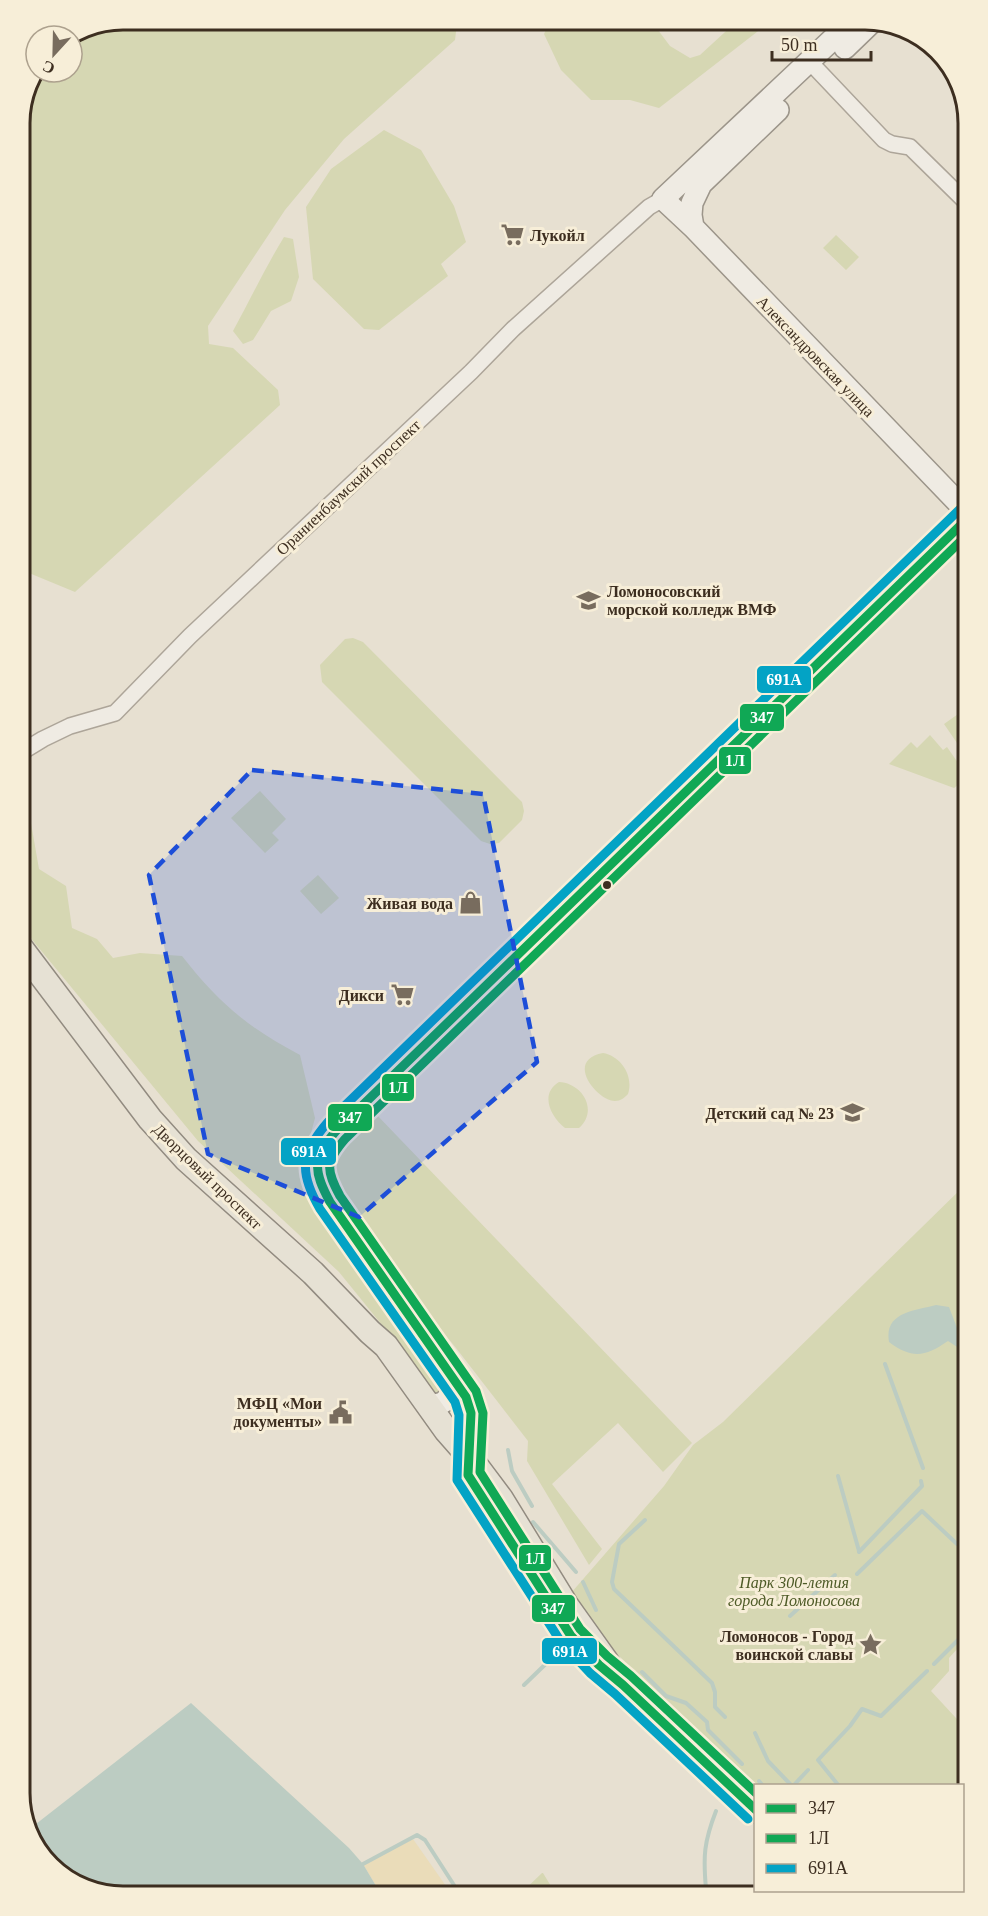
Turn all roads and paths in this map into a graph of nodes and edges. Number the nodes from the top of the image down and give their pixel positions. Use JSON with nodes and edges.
{"nodes":[{"id":1,"x":845,"y":30,"type":"edge"},
{"id":2,"x":861,"y":30,"type":"edge"},
{"id":3,"x":814,"y":67,"type":"junction"},
{"id":4,"x":958,"y":193,"type":"edge"},
{"id":5,"x":663,"y":199,"type":"junction"},
{"id":6,"x":692,"y":203,"type":"junction"},
{"id":7,"x":693,"y":227,"type":"junction"},
{"id":8,"x":958,"y":504,"type":"edge"},
{"id":9,"x":958,"y":526,"type":"edge"},
{"id":10,"x":30,"y":747,"type":"edge"},
{"id":11,"x":30,"y":960,"type":"edge"},
{"id":12,"x":370,"y":1332,"type":"junction"},
{"id":13,"x":440,"y":1356,"type":"junction"},
{"id":14,"x":427,"y":1403,"type":"junction"},
{"id":15,"x":466,"y":1455,"type":"junction"},
{"id":16,"x":754,"y":1808,"type":"edge"}],
"edges":[{"from":1,"to":3,"type":"main road","name":"Ораниенбаумский проспект"},
{"from":2,"to":3,"type":"main road","name":"Ораниенбаумский проспект"},
{"from":3,"to":4,"type":"street"},
{"from":3,"to":5,"type":"main road","name":"Ораниенбаумский проспект"},
{"from":3,"to":6,"type":"main road","name":"Ораниенбаумский проспект"},
{"from":5,"to":6,"type":"street"},
{"from":5,"to":7,"type":"main road","name":"Александровская улица"},
{"from":5,"to":10,"type":"street","name":"Ораниенбаумский проспект"},
{"from":6,"to":7,"type":"main road"},
{"from":7,"to":8,"type":"main road","name":"Александровская улица"},
{"from":9,"to":13,"type":"main road"},
{"from":11,"to":12,"type":"main road","name":"Дворцовый проспект"},
{"from":12,"to":14,"type":"main road","name":"Дворцовый проспект"},
{"from":12,"to":15,"type":"main road","name":"Дворцовый проспект"},
{"from":13,"to":14,"type":"main road"},
{"from":13,"to":15,"type":"main road"},
{"from":14,"to":15,"type":"main road","name":"Дворцовый проспект"},
{"from":15,"to":16,"type":"main road","name":"Дворцовый проспект"}]}
